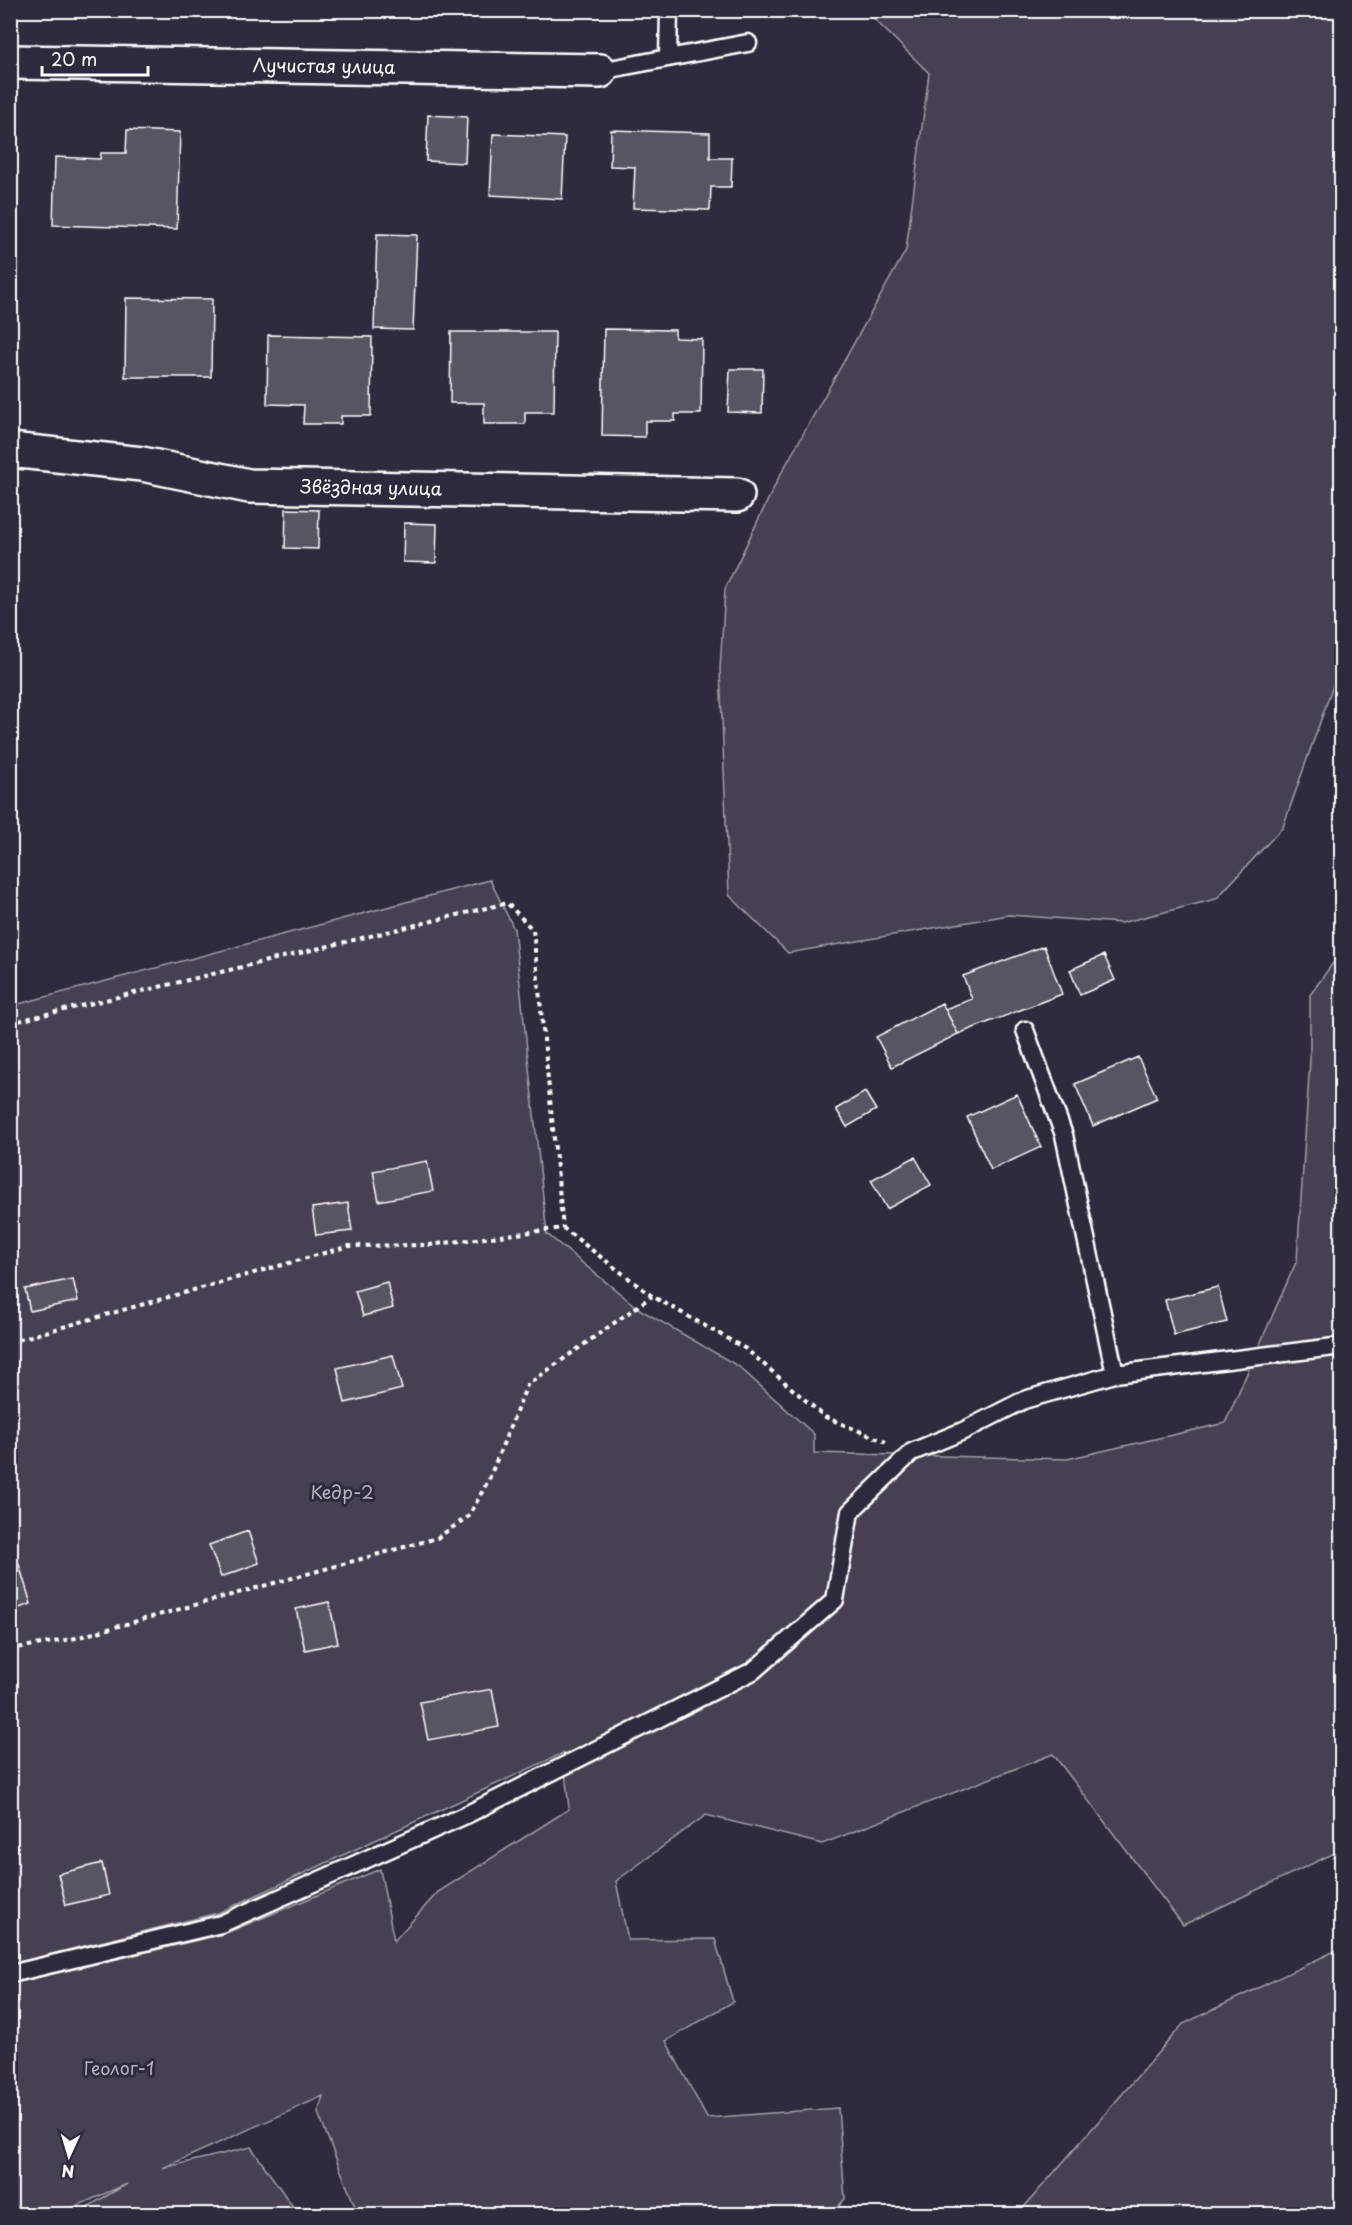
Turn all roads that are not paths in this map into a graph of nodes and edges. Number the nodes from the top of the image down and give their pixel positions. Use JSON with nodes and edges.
{"nodes":[{"id":1,"x":669,"y":10,"type":"edge"},
{"id":2,"x":748,"y":43,"type":"dead end"},
{"id":3,"x":668,"y":58,"type":"junction"},
{"id":4,"x":10,"y":62,"type":"edge"},
{"id":5,"x":600,"y":71,"type":"joint"},
{"id":6,"x":10,"y":450,"type":"edge"},
{"id":7,"x":737,"y":495,"type":"dead end"},
{"id":8,"x":1025,"y":1030,"type":"dead end"},
{"id":9,"x":1341,"y":1346,"type":"edge"},
{"id":10,"x":1115,"y":1374,"type":"junction"},
{"id":11,"x":10,"y":1974,"type":"edge"}],
"edges":[{"from":1,"to":3,"type":"lane"},
{"from":2,"to":3,"type":"lane"},
{"from":3,"to":5,"type":"lane"},
{"from":4,"to":5,"type":"street","name":"Лучистая улица"},
{"from":6,"to":7,"type":"street","name":"Звёздная улица"},
{"from":8,"to":10,"type":"lane"},
{"from":9,"to":10,"type":"lane"},
{"from":10,"to":11,"type":"lane"}]}
